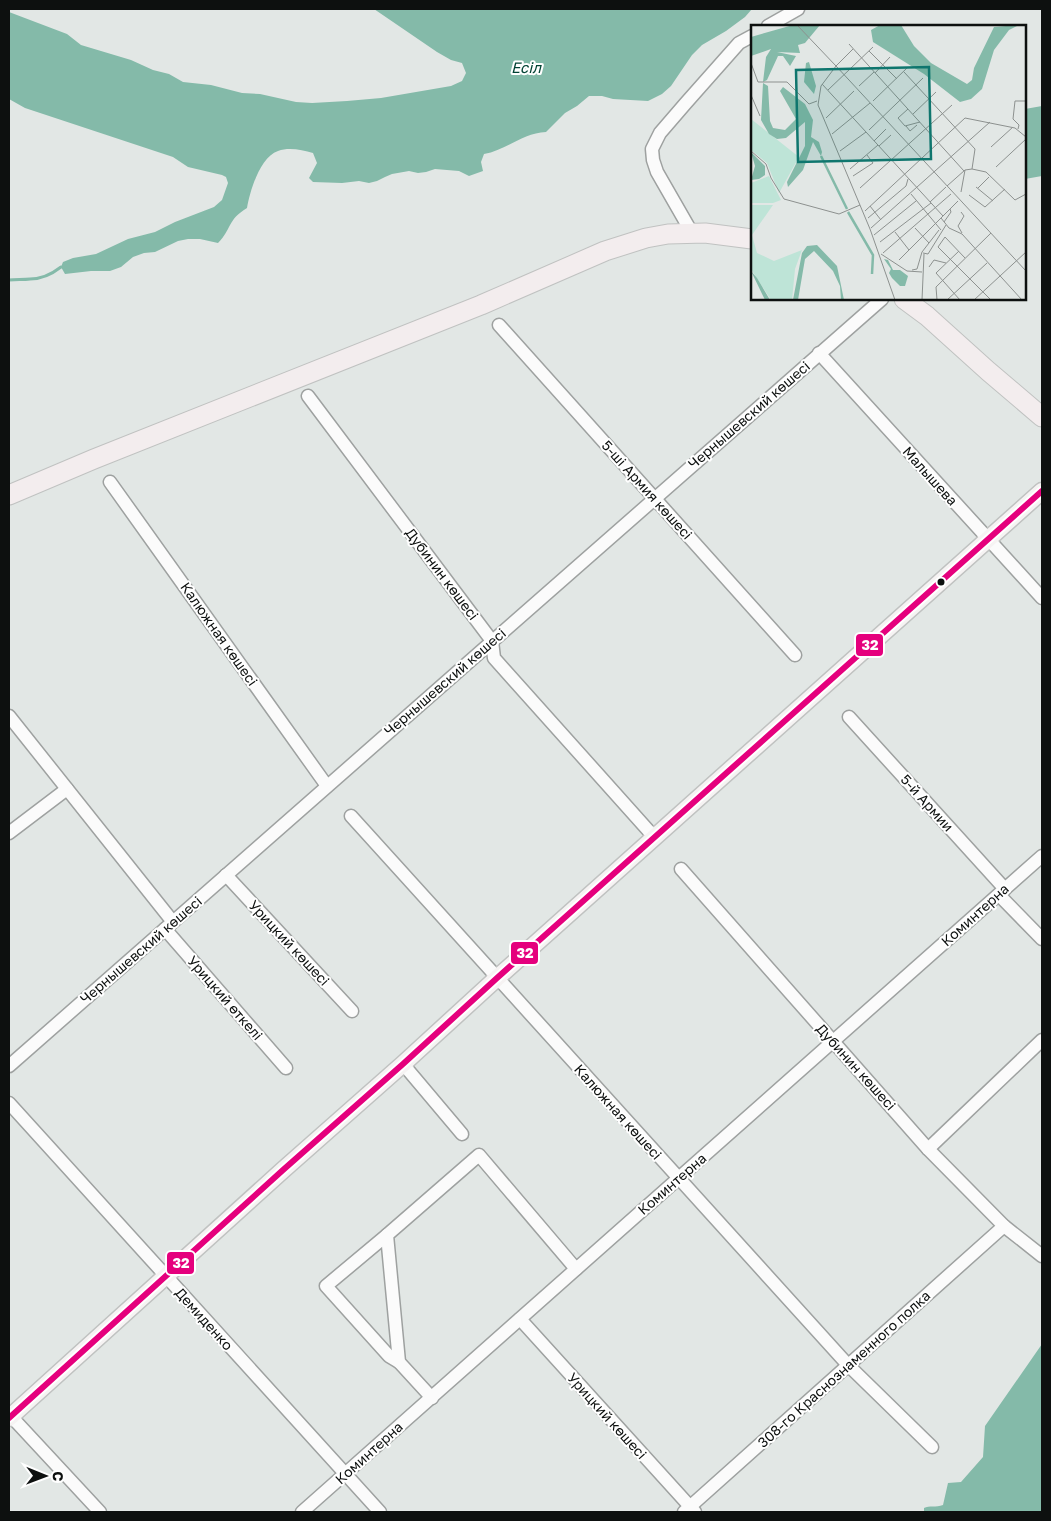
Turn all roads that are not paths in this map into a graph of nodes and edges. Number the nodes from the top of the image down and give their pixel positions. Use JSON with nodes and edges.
{"nodes":[{"id":1,"x":798,"y":9,"type":"edge"},
{"id":2,"x":770,"y":25,"type":"edge"},
{"id":3,"x":751,"y":37,"type":"edge"},
{"id":4,"x":692,"y":233,"type":"junction"},
{"id":5,"x":751,"y":239,"type":"edge"},
{"id":6,"x":881,"y":300,"type":"edge"},
{"id":7,"x":905,"y":300,"type":"edge"},
{"id":8,"x":499,"y":325,"type":"dead end"},
{"id":9,"x":819,"y":353,"type":"junction"},
{"id":10,"x":308,"y":396,"type":"dead end"},
{"id":11,"x":1042,"y":417,"type":"edge"},
{"id":12,"x":110,"y":482,"type":"dead end"},
{"id":13,"x":1042,"y":491,"type":"edge"},
{"id":14,"x":9,"y":495,"type":"edge"},
{"id":15,"x":654,"y":498,"type":"junction"},
{"id":16,"x":987,"y":539,"type":"junction"},
{"id":17,"x":1042,"y":598,"type":"edge"},
{"id":18,"x":492,"y":641,"type":"junction"},
{"id":19,"x":796,"y":655,"type":"dead end"},
{"id":20,"x":9,"y":716,"type":"edge"},
{"id":21,"x":849,"y":717,"type":"dead end"},
{"id":22,"x":327,"y":786,"type":"junction"},
{"id":23,"x":67,"y":789,"type":"junction"},
{"id":24,"x":350,"y":816,"type":"dead end"},
{"id":25,"x":9,"y":833,"type":"edge"},
{"id":26,"x":655,"y":838,"type":"junction"},
{"id":27,"x":1042,"y":856,"type":"edge"},
{"id":28,"x":681,"y":869,"type":"dead end"},
{"id":29,"x":226,"y":874,"type":"junction"},
{"id":30,"x":1002,"y":892,"type":"junction"},
{"id":31,"x":169,"y":925,"type":"junction"},
{"id":32,"x":1042,"y":939,"type":"edge"},
{"id":33,"x":497,"y":978,"type":"junction"},
{"id":34,"x":352,"y":1011,"type":"dead end"},
{"id":35,"x":1042,"y":1040,"type":"edge"},
{"id":36,"x":833,"y":1042,"type":"junction"},
{"id":37,"x":403,"y":1064,"type":"junction"},
{"id":38,"x":9,"y":1066,"type":"edge"},
{"id":39,"x":286,"y":1068,"type":"dead end"},
{"id":40,"x":9,"y":1103,"type":"edge"},
{"id":41,"x":462,"y":1134,"type":"dead end"},
{"id":42,"x":928,"y":1149,"type":"junction"},
{"id":43,"x":679,"y":1178,"type":"junction"},
{"id":44,"x":1004,"y":1226,"type":"junction"},
{"id":45,"x":387,"y":1235,"type":"junction"},
{"id":46,"x":1042,"y":1256,"type":"edge"},
{"id":47,"x":576,"y":1269,"type":"junction"},
{"id":48,"x":165,"y":1276,"type":"junction"},
{"id":49,"x":520,"y":1319,"type":"junction"},
{"id":50,"x":399,"y":1362,"type":"junction"},
{"id":51,"x":848,"y":1365,"type":"junction"},
{"id":52,"x":432,"y":1398,"type":"junction"},
{"id":53,"x":9,"y":1416,"type":"edge"},
{"id":54,"x":932,"y":1446,"type":"dead end"},
{"id":55,"x":345,"y":1474,"type":"junction"},
{"id":56,"x":689,"y":1510,"type":"edge"},
{"id":57,"x":100,"y":1512,"type":"edge"},
{"id":58,"x":302,"y":1512,"type":"edge"},
{"id":59,"x":380,"y":1512,"type":"edge"}],
"edges":[{"from":1,"to":2,"type":"street"},
{"from":3,"to":4,"type":"street"},
{"from":4,"to":5,"type":"highway"},
{"from":4,"to":14,"type":"highway"},
{"from":6,"to":9,"type":"street","name":"Чернышевский көшесі"},
{"from":7,"to":11,"type":"highway"},
{"from":8,"to":15,"type":"street","name":"5-ші Армия көшесі"},
{"from":9,"to":15,"type":"street","name":"Чернышевский көшесі"},
{"from":9,"to":16,"type":"street","name":"Малышева"},
{"from":10,"to":18,"type":"street","name":"Дубинин көшесі"},
{"from":12,"to":22,"type":"street","name":"Калюжная көшесі"},
{"from":13,"to":16,"type":"main road"},
{"from":15,"to":18,"type":"street","name":"Чернышевский көшесі"},
{"from":15,"to":19,"type":"street","name":"5-ші Армия көшесі"},
{"from":16,"to":17,"type":"street","name":"Малышева"},
{"from":16,"to":26,"type":"main road"},
{"from":18,"to":22,"type":"street","name":"Чернышевский көшесі"},
{"from":18,"to":26,"type":"street","name":"Дубинин көшесі"},
{"from":20,"to":23,"type":"street","name":"Урицкий өткелі"},
{"from":21,"to":30,"type":"street","name":"5-й Армии"},
{"from":22,"to":29,"type":"street","name":"Чернышевский көшесі"},
{"from":23,"to":25,"type":"street"},
{"from":23,"to":31,"type":"street","name":"Урицкий өткелі"},
{"from":24,"to":33,"type":"street","name":"Калюжная көшесі"},
{"from":26,"to":33,"type":"main road"},
{"from":27,"to":30,"type":"street","name":"Коминтерна"},
{"from":28,"to":36,"type":"street","name":"Дубинин көшесі"},
{"from":29,"to":31,"type":"street","name":"Чернышевский көшесі"},
{"from":29,"to":34,"type":"street","name":"Урицкий көшесі"},
{"from":30,"to":32,"type":"street","name":"5-й Армии"},
{"from":30,"to":36,"type":"street","name":"Коминтерна"},
{"from":31,"to":38,"type":"street","name":"Чернышевский көшесі"},
{"from":31,"to":39,"type":"street","name":"Урицкий өткелі"},
{"from":33,"to":37,"type":"main road"},
{"from":33,"to":43,"type":"street","name":"Калюжная көшесі"},
{"from":35,"to":42,"type":"street"},
{"from":36,"to":42,"type":"street","name":"Дубинин көшесі"},
{"from":36,"to":43,"type":"street","name":"Коминтерна"},
{"from":37,"to":41,"type":"street"},
{"from":37,"to":48,"type":"main road"},
{"from":40,"to":48,"type":"street","name":"Демиденко"},
{"from":42,"to":44,"type":"street","name":"Дубинин көшесі"},
{"from":43,"to":47,"type":"street","name":"Коминтерна"},
{"from":43,"to":51,"type":"street","name":"Калюжная көшесі"},
{"from":44,"to":46,"type":"street","name":"Дубинин көшесі"},
{"from":44,"to":51,"type":"street","name":"308-го Краснознаменного полка"},
{"from":45,"to":47,"type":"street"},
{"from":45,"to":50,"type":"street"},
{"from":45,"to":50,"type":"street"},
{"from":47,"to":49,"type":"street","name":"Коминтерна"},
{"from":48,"to":53,"type":"main road"},
{"from":48,"to":55,"type":"street","name":"Демиденко"},
{"from":49,"to":52,"type":"street","name":"Коминтерна"},
{"from":49,"to":56,"type":"street","name":"Урицкий көшесі"},
{"from":50,"to":52,"type":"street"},
{"from":51,"to":54,"type":"street","name":"Калюжная көшесі"},
{"from":51,"to":56,"type":"street","name":"308-го Краснознаменного полка"},
{"from":52,"to":55,"type":"street","name":"Коминтерна"},
{"from":53,"to":57,"type":"street"},
{"from":55,"to":58,"type":"street","name":"Коминтерна"},
{"from":55,"to":59,"type":"street","name":"Демиденко"}]}
